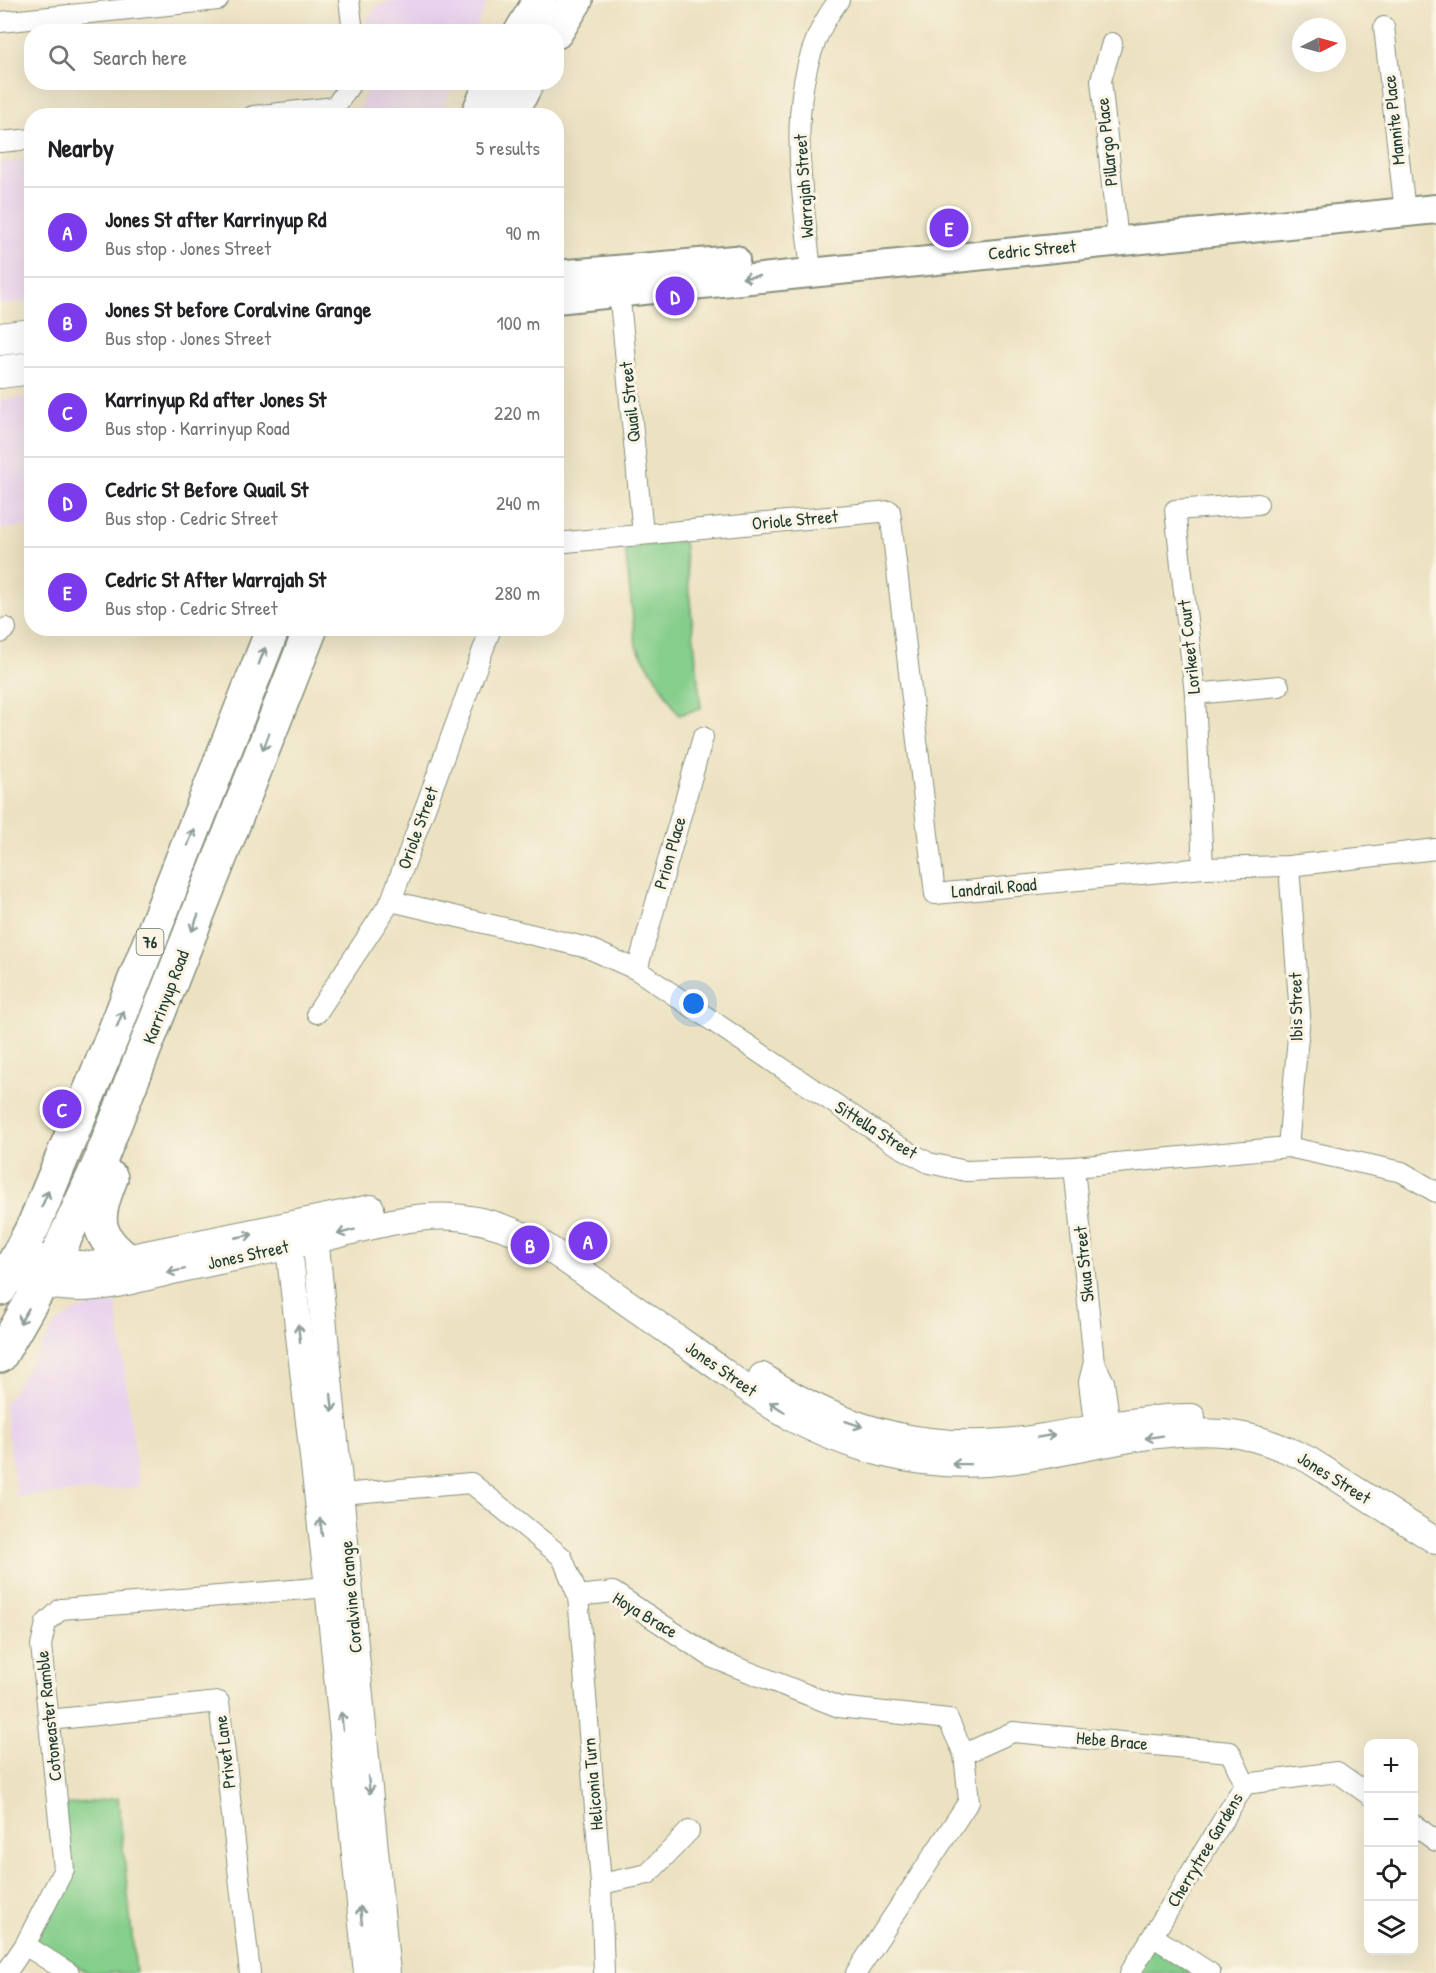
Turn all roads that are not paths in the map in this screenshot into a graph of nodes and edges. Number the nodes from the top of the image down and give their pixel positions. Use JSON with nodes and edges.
{"nodes":[{"id":1,"x":218,"y":0,"type":"edge"},
{"id":2,"x":349,"y":0,"type":"edge"},
{"id":3,"x":540,"y":0,"type":"edge"},
{"id":4,"x":576,"y":0,"type":"edge"},
{"id":5,"x":839,"y":0,"type":"edge"},
{"id":6,"x":0,"y":22,"type":"edge"},
{"id":7,"x":352,"y":24,"type":"edge"},
{"id":8,"x":526,"y":24,"type":"edge"},
{"id":9,"x":561,"y":24,"type":"edge"},
{"id":10,"x":1384,"y":27,"type":"dead end"},
{"id":11,"x":1112,"y":43,"type":"dead end"},
{"id":12,"x":347,"y":90,"type":"edge"},
{"id":13,"x":488,"y":90,"type":"edge"},
{"id":14,"x":523,"y":90,"type":"edge"},
{"id":15,"x":326,"y":108,"type":"edge"},
{"id":16,"x":481,"y":108,"type":"edge"},
{"id":17,"x":514,"y":108,"type":"edge"},
{"id":18,"x":24,"y":140,"type":"edge"},
{"id":19,"x":0,"y":142,"type":"edge"},
{"id":20,"x":1436,"y":191,"type":"edge"},
{"id":21,"x":1404,"y":203,"type":"junction"},
{"id":22,"x":1436,"y":209,"type":"edge"},
{"id":23,"x":1117,"y":233,"type":"junction"},
{"id":24,"x":810,"y":262,"type":"junction"},
{"id":25,"x":564,"y":276,"type":"edge"},
{"id":26,"x":619,"y":281,"type":"junction"},
{"id":27,"x":564,"y":297,"type":"edge"},
{"id":28,"x":24,"y":336,"type":"edge"},
{"id":29,"x":0,"y":339,"type":"edge"},
{"id":30,"x":24,"y":369,"type":"edge"},
{"id":31,"x":0,"y":372,"type":"edge"},
{"id":32,"x":1258,"y":504,"type":"dead end"},
{"id":33,"x":890,"y":511,"type":"joint"},
{"id":34,"x":643,"y":534,"type":"junction"},
{"id":35,"x":564,"y":542,"type":"edge"},
{"id":36,"x":270,"y":636,"type":"edge"},
{"id":37,"x":308,"y":636,"type":"edge"},
{"id":38,"x":488,"y":636,"type":"edge"},
{"id":39,"x":1279,"y":686,"type":"dead end"},
{"id":40,"x":1195,"y":694,"type":"junction"},
{"id":41,"x":703,"y":737,"type":"dead end"},
{"id":42,"x":1436,"y":849,"type":"edge"},
{"id":43,"x":1289,"y":866,"type":"junction"},
{"id":44,"x":1203,"y":868,"type":"junction"},
{"id":45,"x":391,"y":901,"type":"junction"},
{"id":46,"x":637,"y":970,"type":"junction"},
{"id":47,"x":316,"y":1013,"type":"dead end"},
{"id":48,"x":121,"y":1111,"type":"junction"},
{"id":49,"x":1288,"y":1147,"type":"junction"},
{"id":50,"x":1074,"y":1167,"type":"junction"},
{"id":51,"x":1436,"y":1192,"type":"edge"},
{"id":52,"x":315,"y":1231,"type":"junction"},
{"id":53,"x":288,"y":1236,"type":"junction"},
{"id":54,"x":125,"y":1258,"type":"junction"},
{"id":55,"x":9,"y":1272,"type":"edge"},
{"id":56,"x":48,"y":1274,"type":"junction"},
{"id":57,"x":0,"y":1356,"type":"edge"},
{"id":58,"x":1103,"y":1435,"type":"junction"},
{"id":59,"x":341,"y":1494,"type":"junction"},
{"id":60,"x":1436,"y":1521,"type":"edge"},
{"id":61,"x":1436,"y":1540,"type":"edge"},
{"id":62,"x":328,"y":1587,"type":"junction"},
{"id":63,"x":578,"y":1596,"type":"junction"},
{"id":64,"x":49,"y":1720,"type":"junction"},
{"id":65,"x":964,"y":1754,"type":"junction"},
{"id":66,"x":1245,"y":1784,"type":"junction"},
{"id":67,"x":1367,"y":1793,"type":"edge"},
{"id":68,"x":1418,"y":1828,"type":"edge"},
{"id":69,"x":689,"y":1831,"type":"dead end"},
{"id":70,"x":1436,"y":1840,"type":"edge"},
{"id":71,"x":601,"y":1884,"type":"junction"},
{"id":72,"x":1154,"y":1937,"type":"junction"},
{"id":73,"x":25,"y":1945,"type":"junction"},
{"id":74,"x":6,"y":1973,"type":"edge"},
{"id":75,"x":69,"y":1973,"type":"edge"},
{"id":76,"x":250,"y":1973,"type":"edge"},
{"id":77,"x":367,"y":1973,"type":"edge"},
{"id":78,"x":387,"y":1973,"type":"edge"},
{"id":79,"x":604,"y":1973,"type":"edge"},
{"id":80,"x":856,"y":1973,"type":"edge"},
{"id":81,"x":1130,"y":1973,"type":"edge"},
{"id":82,"x":1210,"y":1973,"type":"edge"}],
"edges":[{"from":1,"to":6,"type":"street"},
{"from":2,"to":7,"type":"street"},
{"from":3,"to":8,"type":"highway"},
{"from":4,"to":9,"type":"highway"},
{"from":5,"to":24,"type":"street","name":"Warrajah Street"},
{"from":10,"to":21,"type":"street","name":"Mannite Place"},
{"from":11,"to":23,"type":"street","name":"Pillargo Place"},
{"from":12,"to":15,"type":"street"},
{"from":13,"to":16,"type":"highway"},
{"from":14,"to":17,"type":"highway"},
{"from":18,"to":19,"type":"street"},
{"from":20,"to":21,"type":"main road","name":"Cedric Street"},
{"from":21,"to":22,"type":"main road","name":"Cedric Street"},
{"from":21,"to":23,"type":"main road","name":"Cedric Street"},
{"from":23,"to":24,"type":"main road","name":"Cedric Street"},
{"from":24,"to":26,"type":"main road","name":"Cedric Street"},
{"from":25,"to":26,"type":"main road","name":"Cedric Street"},
{"from":26,"to":27,"type":"main road","name":"Cedric Street"},
{"from":26,"to":34,"type":"street","name":"Quail Street"},
{"from":28,"to":29,"type":"main road"},
{"from":30,"to":31,"type":"main road"},
{"from":32,"to":40,"type":"street","name":"Lorikeet Court"},
{"from":33,"to":34,"type":"street","name":"Oriole Street"},
{"from":33,"to":44,"type":"street","name":"Landrail Road"},
{"from":34,"to":35,"type":"street","name":"Oriole Street"},
{"from":55,"to":36,"type":"highway","name":"Karrinyup Road","number":"76","one_way":true},
{"from":37,"to":48,"type":"highway","name":"Karrinyup Road","number":"76","one_way":true},
{"from":38,"to":45,"type":"street","name":"Oriole Street"},
{"from":39,"to":40,"type":"street"},
{"from":40,"to":44,"type":"street","name":"Lorikeet Court"},
{"from":41,"to":46,"type":"street","name":"Prion Place"},
{"from":42,"to":43,"type":"street","name":"Landrail Road"},
{"from":43,"to":44,"type":"street","name":"Landrail Road"},
{"from":43,"to":49,"type":"street","name":"Ibis Street"},
{"from":45,"to":46,"type":"street","name":"Sittella Street"},
{"from":45,"to":47,"type":"street","name":"Oriole Street"},
{"from":46,"to":50,"type":"street","name":"Sittella Street"},
{"from":48,"to":54,"type":"highway"},
{"from":48,"to":56,"type":"highway","name":"Karrinyup Road","number":"76"},
{"from":49,"to":50,"type":"street","name":"Sittella Street"},
{"from":49,"to":51,"type":"street","name":"Sittella Street"},
{"from":50,"to":58,"type":"street","name":"Skua Street"},
{"from":52,"to":53,"type":"street","name":"Jones Street"},
{"from":52,"to":58,"type":"street","name":"Jones Street"},
{"from":52,"to":59,"type":"street","name":"Coralvine Grange","one_way":true},
{"from":54,"to":53,"type":"street","name":"Jones Street","one_way":true},
{"from":53,"to":56,"type":"street","name":"Jones Street","one_way":true},
{"from":62,"to":53,"type":"street","name":"Coralvine Grange","one_way":true},
{"from":54,"to":56,"type":"street","name":"Jones Street"},
{"from":55,"to":56,"type":"street","name":"Jones Street"},
{"from":56,"to":57,"type":"highway","name":"Karrinyup Road","number":"76","one_way":true},
{"from":58,"to":60,"type":"street","name":"Jones Street"},
{"from":61,"to":58,"type":"street","name":"Jones Street","one_way":true},
{"from":59,"to":63,"type":"street"},
{"from":59,"to":78,"type":"street","name":"Coralvine Grange","one_way":true},
{"from":62,"to":64,"type":"street","name":"Cotoneaster Ramble"},
{"from":77,"to":62,"type":"street","name":"Coralvine Grange","one_way":true},
{"from":63,"to":65,"type":"street","name":"Hoya Brace"},
{"from":63,"to":71,"type":"street","name":"Heliconia Turn"},
{"from":64,"to":73,"type":"street","name":"Cotoneaster Ramble"},
{"from":64,"to":76,"type":"street","name":"Privet Lane"},
{"from":65,"to":66,"type":"street","name":"Hebe Brace"},
{"from":65,"to":80,"type":"street"},
{"from":66,"to":67,"type":"street","name":"Cherrytree Gardens"},
{"from":66,"to":72,"type":"street","name":"Cherrytree Gardens"},
{"from":68,"to":70,"type":"street"},
{"from":69,"to":71,"type":"street"},
{"from":71,"to":79,"type":"street","name":"Heliconia Turn"},
{"from":72,"to":81,"type":"street","name":"Cherrytree Gardens"},
{"from":72,"to":82,"type":"street"},
{"from":73,"to":74,"type":"street","name":"Cotoneaster Ramble"},
{"from":73,"to":75,"type":"street"}]}
